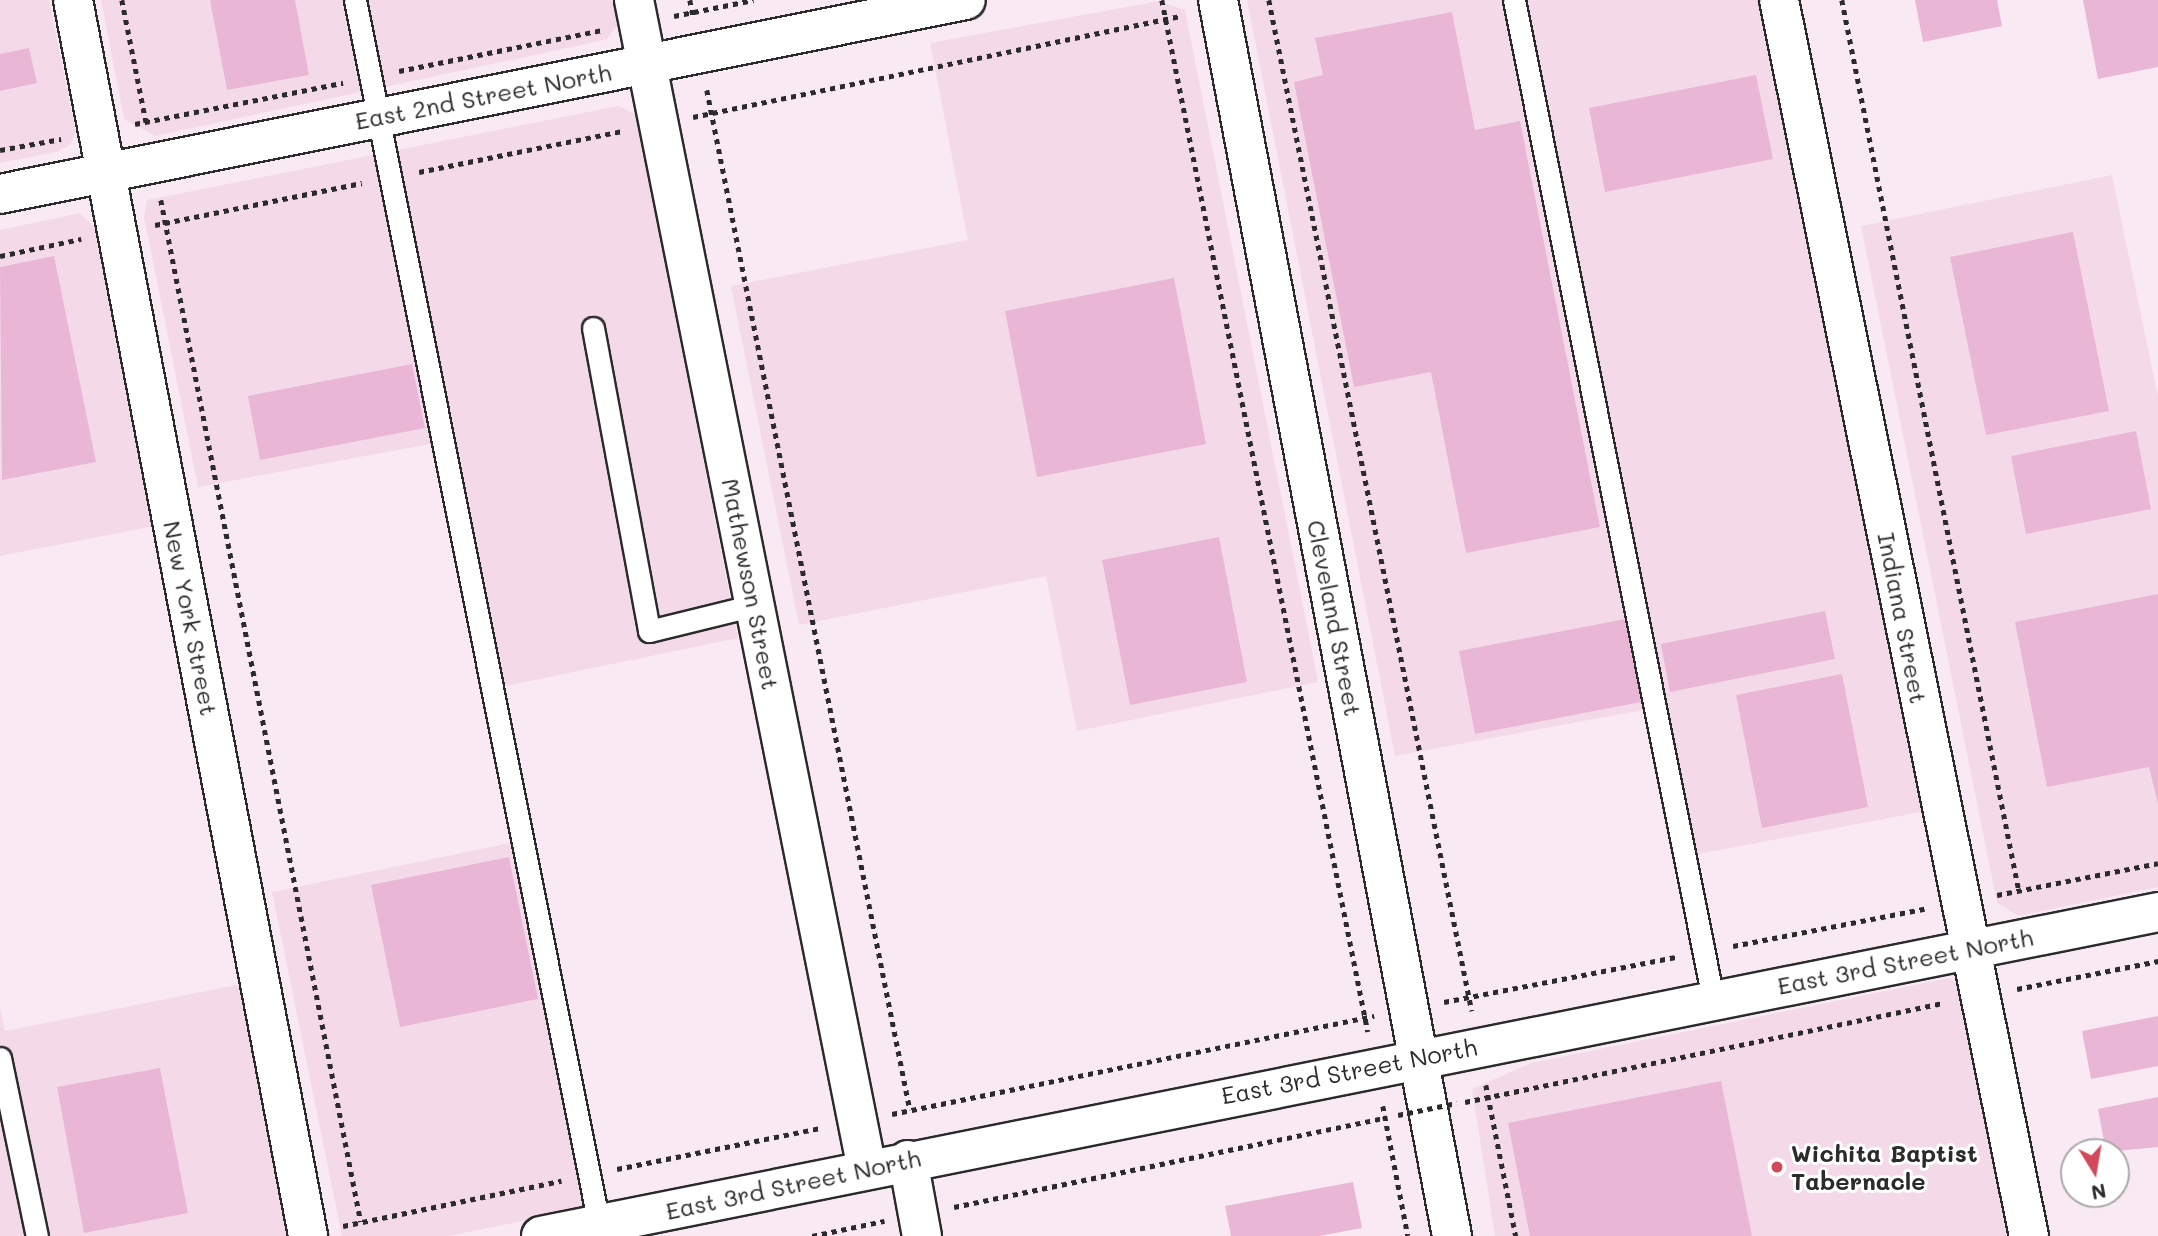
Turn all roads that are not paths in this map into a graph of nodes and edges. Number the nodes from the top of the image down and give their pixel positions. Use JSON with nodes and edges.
{"nodes":[{"id":1,"x":73,"y":0,"type":"edge"},
{"id":2,"x":355,"y":0,"type":"edge"},
{"id":3,"x":634,"y":0,"type":"edge"},
{"id":4,"x":966,"y":0,"type":"edge"},
{"id":5,"x":1218,"y":0,"type":"edge"},
{"id":6,"x":1514,"y":0,"type":"edge"},
{"id":7,"x":1779,"y":0,"type":"edge"},
{"id":8,"x":926,"y":4,"type":"edge"},
{"id":9,"x":647,"y":63,"type":"junction"},
{"id":10,"x":377,"y":117,"type":"junction"},
{"id":11,"x":107,"y":172,"type":"junction"},
{"id":12,"x":0,"y":194,"type":"edge"},
{"id":13,"x":593,"y":328,"type":"dead end"},
{"id":14,"x":755,"y":606,"type":"junction"},
{"id":15,"x":2158,"y":912,"type":"edge"},
{"id":16,"x":1969,"y":948,"type":"junction"},
{"id":17,"x":1713,"y":999,"type":"junction"},
{"id":18,"x":1417,"y":1057,"type":"junction"},
{"id":19,"x":0,"y":1058,"type":"edge"},
{"id":20,"x":908,"y":1160,"type":"junction"},
{"id":21,"x":867,"y":1169,"type":"junction"},
{"id":22,"x":599,"y":1224,"type":"junction"},
{"id":23,"x":920,"y":1225,"type":"edge"},
{"id":24,"x":307,"y":1235,"type":"edge"},
{"id":25,"x":37,"y":1236,"type":"edge"},
{"id":26,"x":541,"y":1236,"type":"edge"},
{"id":27,"x":1452,"y":1236,"type":"edge"},
{"id":28,"x":2029,"y":1236,"type":"edge"}],
"edges":[{"from":1,"to":11,"type":"street","name":"New York Street"},
{"from":2,"to":10,"type":"lane"},
{"from":3,"to":9,"type":"street","name":"Mathewson Street"},
{"from":4,"to":8,"type":"street","name":"East 2nd Street North"},
{"from":5,"to":18,"type":"street","name":"Cleveland Street"},
{"from":6,"to":17,"type":"lane"},
{"from":7,"to":16,"type":"street","name":"Indiana Street"},
{"from":8,"to":9,"type":"street","name":"East 2nd Street North"},
{"from":9,"to":10,"type":"street","name":"East 2nd Street North"},
{"from":9,"to":14,"type":"street","name":"Mathewson Street"},
{"from":10,"to":11,"type":"street","name":"East 2nd Street North"},
{"from":10,"to":22,"type":"lane"},
{"from":11,"to":12,"type":"street","name":"East 2nd Street North"},
{"from":11,"to":24,"type":"street","name":"New York Street"},
{"from":13,"to":14,"type":"lane"},
{"from":14,"to":21,"type":"street","name":"Mathewson Street"},
{"from":15,"to":16,"type":"street","name":"East 3rd Street North"},
{"from":16,"to":17,"type":"street","name":"East 3rd Street North"},
{"from":16,"to":28,"type":"street","name":"Indiana Street"},
{"from":17,"to":18,"type":"street","name":"East 3rd Street North"},
{"from":18,"to":20,"type":"street","name":"East 3rd Street North"},
{"from":18,"to":27,"type":"street","name":"Cleveland Street"},
{"from":19,"to":25,"type":"lane"},
{"from":20,"to":21,"type":"street","name":"East 3rd Street North"},
{"from":20,"to":23,"type":"street"},
{"from":21,"to":22,"type":"street","name":"East 3rd Street North"},
{"from":22,"to":26,"type":"street","name":"East 3rd Street North"}]}
